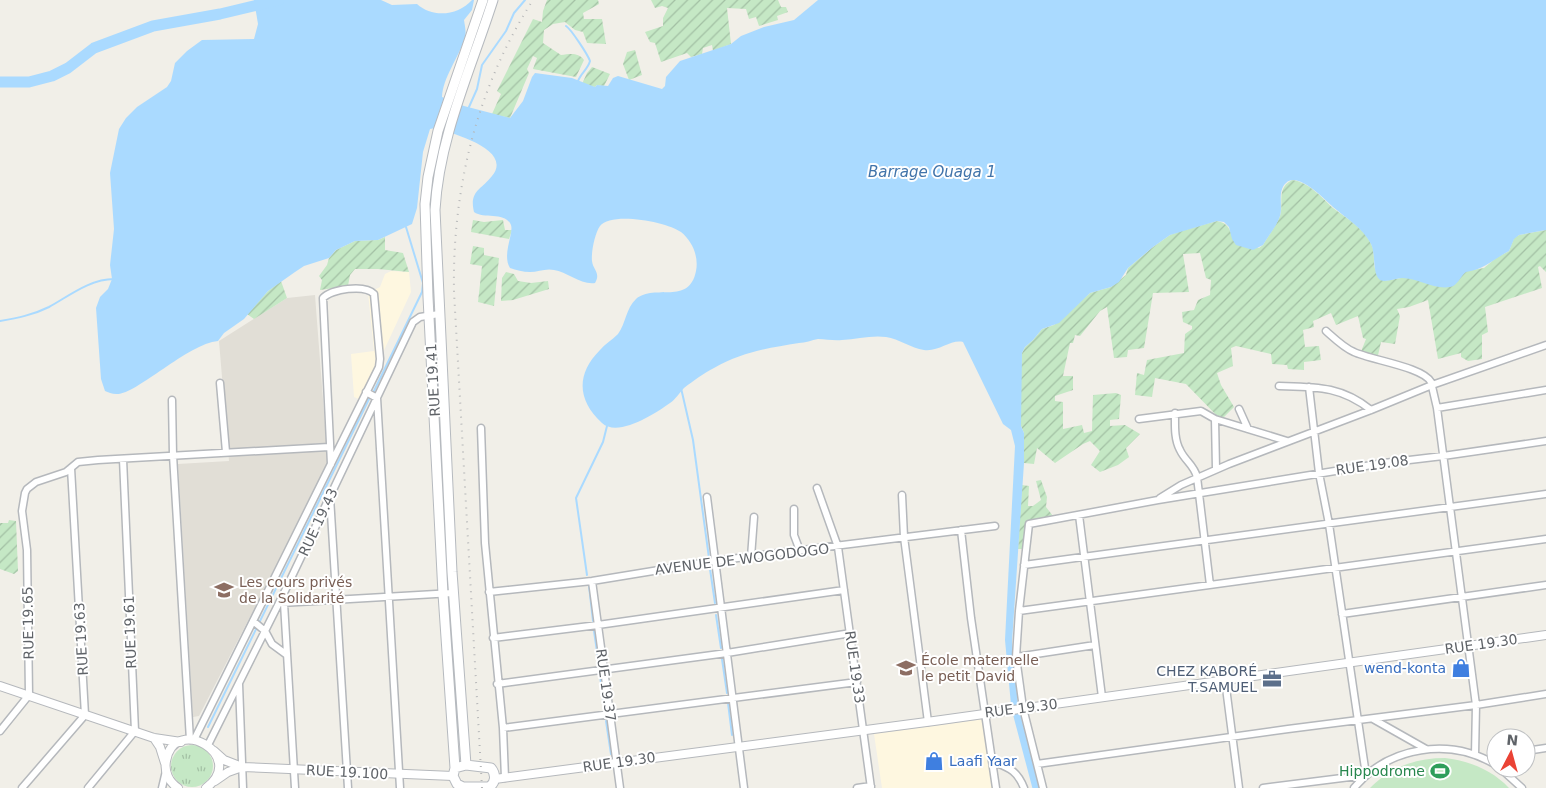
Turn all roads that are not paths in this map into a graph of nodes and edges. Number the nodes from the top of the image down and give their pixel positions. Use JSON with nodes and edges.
{"nodes":[{"id":1,"x":483,"y":0,"type":"edge"},
{"id":2,"x":493,"y":0,"type":"edge"},
{"id":3,"x":439,"y":314,"type":"junction"},
{"id":4,"x":429,"y":315,"type":"junction"},
{"id":5,"x":1326,"y":331,"type":"dead end"},
{"id":6,"x":1546,"y":345,"type":"edge"},
{"id":7,"x":220,"y":383,"type":"dead end"},
{"id":8,"x":1432,"y":385,"type":"junction"},
{"id":9,"x":1279,"y":386,"type":"dead end"},
{"id":10,"x":1309,"y":387,"type":"junction"},
{"id":11,"x":1546,"y":390,"type":"edge"},
{"id":12,"x":366,"y":392,"type":"junction"},
{"id":13,"x":378,"y":398,"type":"junction"},
{"id":14,"x":172,"y":400,"type":"dead end"},
{"id":15,"x":1437,"y":408,"type":"junction"},
{"id":16,"x":1239,"y":409,"type":"dead end"},
{"id":17,"x":1371,"y":410,"type":"junction"},
{"id":18,"x":1175,"y":413,"type":"junction"},
{"id":19,"x":1139,"y":419,"type":"dead end"},
{"id":20,"x":1215,"y":419,"type":"junction"},
{"id":21,"x":481,"y":428,"type":"dead end"},
{"id":22,"x":1248,"y":429,"type":"junction"},
{"id":23,"x":1314,"y":430,"type":"junction"},
{"id":24,"x":1287,"y":441,"type":"junction"},
{"id":25,"x":1546,"y":441,"type":"edge"},
{"id":26,"x":329,"y":447,"type":"junction"},
{"id":27,"x":226,"y":452,"type":"junction"},
{"id":28,"x":174,"y":455,"type":"junction"},
{"id":29,"x":1443,"y":456,"type":"junction"},
{"id":30,"x":123,"y":459,"type":"junction"},
{"id":31,"x":331,"y":464,"type":"junction"},
{"id":32,"x":71,"y":468,"type":"junction"},
{"id":33,"x":1216,"y":469,"type":"junction"},
{"id":34,"x":327,"y":472,"type":"junction"},
{"id":35,"x":1319,"y":473,"type":"junction"},
{"id":36,"x":1197,"y":477,"type":"junction"},
{"id":37,"x":338,"y":479,"type":"junction"},
{"id":38,"x":817,"y":488,"type":"dead end"},
{"id":39,"x":1199,"y":493,"type":"junction"},
{"id":40,"x":1546,"y":494,"type":"edge"},
{"id":41,"x":902,"y":495,"type":"dead end"},
{"id":42,"x":330,"y":496,"type":"junction"},
{"id":43,"x":707,"y":497,"type":"dead end"},
{"id":44,"x":1158,"y":500,"type":"junction"},
{"id":45,"x":1449,"y":506,"type":"junction"},
{"id":46,"x":794,"y":509,"type":"dead end"},
{"id":47,"x":1079,"y":515,"type":"junction"},
{"id":48,"x":754,"y":517,"type":"dead end"},
{"id":49,"x":1329,"y":524,"type":"junction"},
{"id":50,"x":995,"y":526,"type":"dead end"},
{"id":51,"x":962,"y":530,"type":"junction"},
{"id":52,"x":904,"y":537,"type":"junction"},
{"id":53,"x":1546,"y":539,"type":"edge"},
{"id":54,"x":1205,"y":541,"type":"junction"},
{"id":55,"x":838,"y":547,"type":"junction"},
{"id":56,"x":800,"y":551,"type":"junction"},
{"id":57,"x":1456,"y":551,"type":"junction"},
{"id":58,"x":750,"y":557,"type":"junction"},
{"id":59,"x":1084,"y":557,"type":"junction"},
{"id":60,"x":714,"y":561,"type":"junction"},
{"id":61,"x":1024,"y":565,"type":"junction"},
{"id":62,"x":1335,"y":568,"type":"junction"},
{"id":63,"x":592,"y":581,"type":"junction"},
{"id":64,"x":1546,"y":584,"type":"edge"},
{"id":65,"x":1210,"y":585,"type":"junction"},
{"id":66,"x":844,"y":590,"type":"junction"},
{"id":67,"x":489,"y":592,"type":"junction"},
{"id":68,"x":453,"y":593,"type":"junction"},
{"id":69,"x":443,"y":594,"type":"junction"},
{"id":70,"x":390,"y":596,"type":"junction"},
{"id":71,"x":1462,"y":596,"type":"junction"},
{"id":72,"x":337,"y":599,"type":"junction"},
{"id":73,"x":1090,"y":601,"type":"junction"},
{"id":74,"x":282,"y":603,"type":"junction"},
{"id":75,"x":721,"y":607,"type":"junction"},
{"id":76,"x":1019,"y":611,"type":"junction"},
{"id":77,"x":1342,"y":614,"type":"junction"},
{"id":78,"x":253,"y":621,"type":"junction"},
{"id":79,"x":598,"y":625,"type":"junction"},
{"id":80,"x":265,"y":631,"type":"junction"},
{"id":81,"x":851,"y":633,"type":"junction"},
{"id":82,"x":1546,"y":635,"type":"edge"},
{"id":83,"x":494,"y":638,"type":"junction"},
{"id":84,"x":1094,"y":645,"type":"junction"},
{"id":85,"x":1469,"y":646,"type":"junction"},
{"id":86,"x":727,"y":653,"type":"junction"},
{"id":87,"x":287,"y":655,"type":"junction"},
{"id":88,"x":1016,"y":656,"type":"junction"},
{"id":89,"x":1349,"y":662,"type":"junction"},
{"id":90,"x":604,"y":669,"type":"junction"},
{"id":91,"x":1225,"y":680,"type":"junction"},
{"id":92,"x":857,"y":682,"type":"junction"},
{"id":93,"x":239,"y":683,"type":"junction"},
{"id":94,"x":497,"y":684,"type":"junction"},
{"id":95,"x":0,"y":686,"type":"edge"},
{"id":96,"x":1546,"y":694,"type":"edge"},
{"id":97,"x":29,"y":695,"type":"junction"},
{"id":98,"x":1102,"y":697,"type":"junction"},
{"id":99,"x":733,"y":698,"type":"junction"},
{"id":100,"x":1476,"y":705,"type":"junction"},
{"id":101,"x":1023,"y":708,"type":"junction"},
{"id":102,"x":986,"y":713,"type":"junction"},
{"id":103,"x":610,"y":714,"type":"junction"},
{"id":104,"x":85,"y":715,"type":"junction"},
{"id":105,"x":1373,"y":719,"type":"junction"},
{"id":106,"x":1358,"y":721,"type":"junction"},
{"id":107,"x":928,"y":722,"type":"junction"},
{"id":108,"x":503,"y":728,"type":"junction"},
{"id":109,"x":864,"y":730,"type":"junction"},
{"id":110,"x":0,"y":731,"type":"edge"},
{"id":111,"x":135,"y":731,"type":"junction"},
{"id":112,"x":154,"y":738,"type":"junction"},
{"id":113,"x":1232,"y":738,"type":"junction"},
{"id":114,"x":192,"y":740,"type":"junction"},
{"id":115,"x":181,"y":742,"type":"junction"},
{"id":116,"x":739,"y":747,"type":"junction"},
{"id":117,"x":211,"y":748,"type":"junction"},
{"id":118,"x":1426,"y":750,"type":"junction"},
{"id":119,"x":1475,"y":755,"type":"junction"},
{"id":120,"x":1486,"y":759,"type":"edge"},
{"id":121,"x":992,"y":761,"type":"junction"},
{"id":122,"x":616,"y":762,"type":"junction"},
{"id":123,"x":1036,"y":764,"type":"junction"},
{"id":124,"x":466,"y":765,"type":"junction"},
{"id":125,"x":242,"y":767,"type":"junction"},
{"id":126,"x":166,"y":769,"type":"junction"},
{"id":127,"x":294,"y":769,"type":"junction"},
{"id":128,"x":347,"y":772,"type":"junction"},
{"id":129,"x":400,"y":775,"type":"junction"},
{"id":130,"x":1366,"y":775,"type":"junction"},
{"id":131,"x":505,"y":778,"type":"junction"},
{"id":132,"x":1511,"y":778,"type":"edge"},
{"id":133,"x":455,"y":779,"type":"edge"},
{"id":134,"x":494,"y":783,"type":"edge"},
{"id":135,"x":209,"y":786,"type":"edge"},
{"id":136,"x":871,"y":787,"type":"edge"},
{"id":137,"x":22,"y":788,"type":"edge"},
{"id":138,"x":88,"y":788,"type":"edge"},
{"id":139,"x":162,"y":788,"type":"edge"},
{"id":140,"x":178,"y":788,"type":"edge"},
{"id":141,"x":243,"y":788,"type":"edge"},
{"id":142,"x":295,"y":788,"type":"edge"},
{"id":143,"x":348,"y":788,"type":"edge"},
{"id":144,"x":400,"y":788,"type":"edge"},
{"id":145,"x":620,"y":788,"type":"edge"},
{"id":146,"x":744,"y":788,"type":"edge"},
{"id":147,"x":857,"y":788,"type":"edge"},
{"id":148,"x":996,"y":788,"type":"edge"},
{"id":149,"x":1024,"y":788,"type":"edge"},
{"id":150,"x":1042,"y":788,"type":"edge"},
{"id":151,"x":1239,"y":788,"type":"edge"},
{"id":152,"x":1263,"y":788,"type":"edge"},
{"id":153,"x":1354,"y":788,"type":"edge"},
{"id":154,"x":1522,"y":788,"type":"edge"}],
"edges":[{"from":1,"to":4,"type":"main road","name":"RUE 19.41"},
{"from":2,"to":3,"type":"main road","name":"RUE 19.41"},
{"from":3,"to":4,"type":"street","name":"RUE 19.43"},
{"from":3,"to":68,"type":"main road","name":"RUE 19.41"},
{"from":4,"to":13,"type":"street","name":"RUE 19.43"},
{"from":4,"to":69,"type":"main road","name":"RUE 19.41"},
{"from":5,"to":8,"type":"street"},
{"from":6,"to":8,"type":"street"},
{"from":7,"to":27,"type":"street"},
{"from":8,"to":15,"type":"street"},
{"from":8,"to":17,"type":"street"},
{"from":9,"to":10,"type":"street"},
{"from":10,"to":17,"type":"street"},
{"from":10,"to":23,"type":"street"},
{"from":11,"to":15,"type":"street"},
{"from":12,"to":13,"type":"street"},
{"from":12,"to":26,"type":"street"},
{"from":12,"to":31,"type":"street"},
{"from":13,"to":37,"type":"street","name":"RUE 19.43"},
{"from":13,"to":70,"type":"street"},
{"from":14,"to":28,"type":"street"},
{"from":15,"to":29,"type":"street"},
{"from":16,"to":22,"type":"street"},
{"from":17,"to":23,"type":"street"},
{"from":18,"to":19,"type":"street"},
{"from":18,"to":20,"type":"street"},
{"from":18,"to":36,"type":"street"},
{"from":20,"to":22,"type":"street"},
{"from":20,"to":33,"type":"street"},
{"from":21,"to":67,"type":"street"},
{"from":22,"to":24,"type":"street"},
{"from":23,"to":24,"type":"street"},
{"from":23,"to":35,"type":"street"},
{"from":24,"to":33,"type":"street"},
{"from":25,"to":29,"type":"street","name":"RUE 19.08"},
{"from":26,"to":27,"type":"street"},
{"from":26,"to":31,"type":"street"},
{"from":27,"to":28,"type":"street"},
{"from":28,"to":30,"type":"street"},
{"from":28,"to":114,"type":"street"},
{"from":29,"to":35,"type":"street","name":"RUE 19.08"},
{"from":29,"to":45,"type":"street"},
{"from":30,"to":32,"type":"street"},
{"from":30,"to":111,"type":"street","name":"RUE 19.61"},
{"from":31,"to":34,"type":"street"},
{"from":32,"to":97,"type":"street","name":"RUE 19.65"},
{"from":32,"to":104,"type":"street","name":"RUE 19.63"},
{"from":33,"to":36,"type":"street"},
{"from":34,"to":37,"type":"street"},
{"from":34,"to":78,"type":"street"},
{"from":35,"to":39,"type":"street","name":"RUE 19.08"},
{"from":35,"to":49,"type":"street"},
{"from":36,"to":39,"type":"street"},
{"from":36,"to":44,"type":"street"},
{"from":37,"to":42,"type":"street","name":"RUE 19.43"},
{"from":38,"to":55,"type":"street","name":"RUE 19.33"},
{"from":39,"to":44,"type":"street"},
{"from":39,"to":54,"type":"street"},
{"from":40,"to":45,"type":"street"},
{"from":41,"to":52,"type":"street"},
{"from":42,"to":72,"type":"street"},
{"from":42,"to":74,"type":"street","name":"RUE 19.43"},
{"from":43,"to":60,"type":"street"},
{"from":44,"to":47,"type":"street"},
{"from":45,"to":49,"type":"street"},
{"from":45,"to":57,"type":"street"},
{"from":46,"to":56,"type":"street"},
{"from":47,"to":59,"type":"street"},
{"from":47,"to":61,"type":"street"},
{"from":48,"to":58,"type":"street"},
{"from":49,"to":54,"type":"street"},
{"from":49,"to":62,"type":"street"},
{"from":50,"to":51,"type":"street","name":"AVENUE DE WOGODOGO"},
{"from":51,"to":52,"type":"street","name":"AVENUE DE WOGODOGO"},
{"from":51,"to":102,"type":"street"},
{"from":52,"to":55,"type":"street","name":"AVENUE DE WOGODOGO"},
{"from":52,"to":107,"type":"street"},
{"from":53,"to":57,"type":"street"},
{"from":54,"to":59,"type":"street"},
{"from":54,"to":65,"type":"street"},
{"from":55,"to":56,"type":"street","name":"AVENUE DE WOGODOGO"},
{"from":55,"to":66,"type":"street","name":"RUE 19.33"},
{"from":56,"to":58,"type":"street","name":"AVENUE DE WOGODOGO"},
{"from":57,"to":62,"type":"street"},
{"from":57,"to":71,"type":"street"},
{"from":58,"to":60,"type":"street","name":"AVENUE DE WOGODOGO"},
{"from":59,"to":61,"type":"street"},
{"from":59,"to":73,"type":"street"},
{"from":60,"to":63,"type":"street","name":"AVENUE DE WOGODOGO"},
{"from":60,"to":75,"type":"street"},
{"from":61,"to":76,"type":"street"},
{"from":62,"to":65,"type":"street"},
{"from":62,"to":77,"type":"street"},
{"from":63,"to":67,"type":"street","name":"AVENUE DE WOGODOGO"},
{"from":63,"to":79,"type":"street","name":"RUE 19.37"},
{"from":64,"to":71,"type":"street"},
{"from":65,"to":73,"type":"street"},
{"from":66,"to":75,"type":"street"},
{"from":66,"to":81,"type":"street","name":"RUE 19.33"},
{"from":67,"to":83,"type":"street"},
{"from":68,"to":69,"type":"street"},
{"from":68,"to":124,"type":"main road","name":"RUE 19.41"},
{"from":69,"to":70,"type":"street"},
{"from":69,"to":133,"type":"main road","name":"RUE 19.41"},
{"from":70,"to":72,"type":"street"},
{"from":70,"to":129,"type":"street"},
{"from":71,"to":77,"type":"street"},
{"from":71,"to":85,"type":"street"},
{"from":72,"to":74,"type":"street"},
{"from":72,"to":128,"type":"street"},
{"from":73,"to":76,"type":"street"},
{"from":73,"to":84,"type":"street"},
{"from":74,"to":80,"type":"street","name":"RUE 19.43"},
{"from":74,"to":87,"type":"street"},
{"from":75,"to":79,"type":"street"},
{"from":75,"to":86,"type":"street"},
{"from":76,"to":88,"type":"street"},
{"from":77,"to":89,"type":"street"},
{"from":78,"to":80,"type":"street"},
{"from":78,"to":114,"type":"street"},
{"from":79,"to":83,"type":"street"},
{"from":79,"to":90,"type":"street","name":"RUE 19.37"},
{"from":80,"to":87,"type":"street"},
{"from":80,"to":93,"type":"street","name":"RUE 19.43"},
{"from":81,"to":86,"type":"street"},
{"from":81,"to":92,"type":"street","name":"RUE 19.33"},
{"from":82,"to":85,"type":"street","name":"RUE 19.30"},
{"from":83,"to":94,"type":"street"},
{"from":84,"to":88,"type":"street"},
{"from":84,"to":98,"type":"street"},
{"from":85,"to":89,"type":"street","name":"RUE 19.30"},
{"from":85,"to":100,"type":"street"},
{"from":86,"to":90,"type":"street"},
{"from":86,"to":99,"type":"street"},
{"from":87,"to":127,"type":"street"},
{"from":88,"to":101,"type":"street"},
{"from":89,"to":91,"type":"street","name":"RUE 19.30"},
{"from":89,"to":106,"type":"street"},
{"from":90,"to":94,"type":"street"},
{"from":90,"to":103,"type":"street","name":"RUE 19.37"},
{"from":91,"to":98,"type":"street","name":"RUE 19.30"},
{"from":91,"to":113,"type":"street"},
{"from":92,"to":99,"type":"street"},
{"from":92,"to":109,"type":"street","name":"RUE 19.33"},
{"from":93,"to":117,"type":"street","name":"RUE 19.43"},
{"from":93,"to":125,"type":"street"},
{"from":94,"to":108,"type":"street"},
{"from":95,"to":97,"type":"street"},
{"from":96,"to":100,"type":"street"},
{"from":97,"to":104,"type":"street"},
{"from":97,"to":110,"type":"street"},
{"from":98,"to":101,"type":"street","name":"RUE 19.30"},
{"from":99,"to":103,"type":"street"},
{"from":99,"to":116,"type":"street"},
{"from":100,"to":105,"type":"street"},
{"from":100,"to":119,"type":"street"},
{"from":101,"to":102,"type":"street","name":"RUE 19.30"},
{"from":101,"to":123,"type":"street"},
{"from":102,"to":107,"type":"street","name":"RUE 19.30"},
{"from":102,"to":121,"type":"street"},
{"from":103,"to":108,"type":"street"},
{"from":103,"to":122,"type":"street","name":"RUE 19.37"},
{"from":104,"to":111,"type":"street"},
{"from":104,"to":137,"type":"street"},
{"from":105,"to":106,"type":"street"},
{"from":105,"to":118,"type":"street"},
{"from":106,"to":113,"type":"street"},
{"from":106,"to":130,"type":"street"},
{"from":107,"to":109,"type":"street","name":"RUE 19.30"},
{"from":108,"to":131,"type":"street"},
{"from":109,"to":116,"type":"street","name":"RUE 19.30"},
{"from":109,"to":136,"type":"street","name":"RUE 19.33"},
{"from":111,"to":112,"type":"street"},
{"from":111,"to":138,"type":"street"},
{"from":112,"to":115,"type":"street"},
{"from":112,"to":126,"type":"street"},
{"from":113,"to":123,"type":"street"},
{"from":113,"to":151,"type":"street"},
{"from":114,"to":115,"type":"street"},
{"from":114,"to":117,"type":"street","name":"RUE 19.100"},
{"from":115,"to":126,"type":"street"},
{"from":116,"to":122,"type":"street","name":"RUE 19.30"},
{"from":116,"to":146,"type":"street"},
{"from":117,"to":125,"type":"street","name":"RUE 19.100"},
{"from":117,"to":135,"type":"street"},
{"from":118,"to":119,"type":"street"},
{"from":118,"to":130,"type":"street"},
{"from":119,"to":120,"type":"street"},
{"from":121,"to":148,"type":"street"},
{"from":121,"to":149,"type":"street"},
{"from":122,"to":131,"type":"street","name":"RUE 19.30"},
{"from":122,"to":145,"type":"street","name":"RUE 19.37"},
{"from":123,"to":150,"type":"street"},
{"from":124,"to":133,"type":"main road"},
{"from":124,"to":134,"type":"main road"},
{"from":125,"to":127,"type":"street","name":"RUE 19.100"},
{"from":125,"to":135,"type":"street","name":"RUE 19.100"},
{"from":125,"to":141,"type":"street"},
{"from":126,"to":139,"type":"street"},
{"from":126,"to":140,"type":"street"},
{"from":127,"to":128,"type":"street","name":"RUE 19.100"},
{"from":127,"to":142,"type":"street"},
{"from":128,"to":129,"type":"street","name":"RUE 19.100"},
{"from":128,"to":143,"type":"street"},
{"from":129,"to":133,"type":"street","name":"RUE 19.100"},
{"from":129,"to":144,"type":"street"},
{"from":130,"to":152,"type":"street"},
{"from":130,"to":153,"type":"street"},
{"from":131,"to":134,"type":"street","name":"RUE 19.30"},
{"from":132,"to":154,"type":"street"},
{"from":133,"to":134,"type":"main road"},
{"from":136,"to":147,"type":"street"}]}
